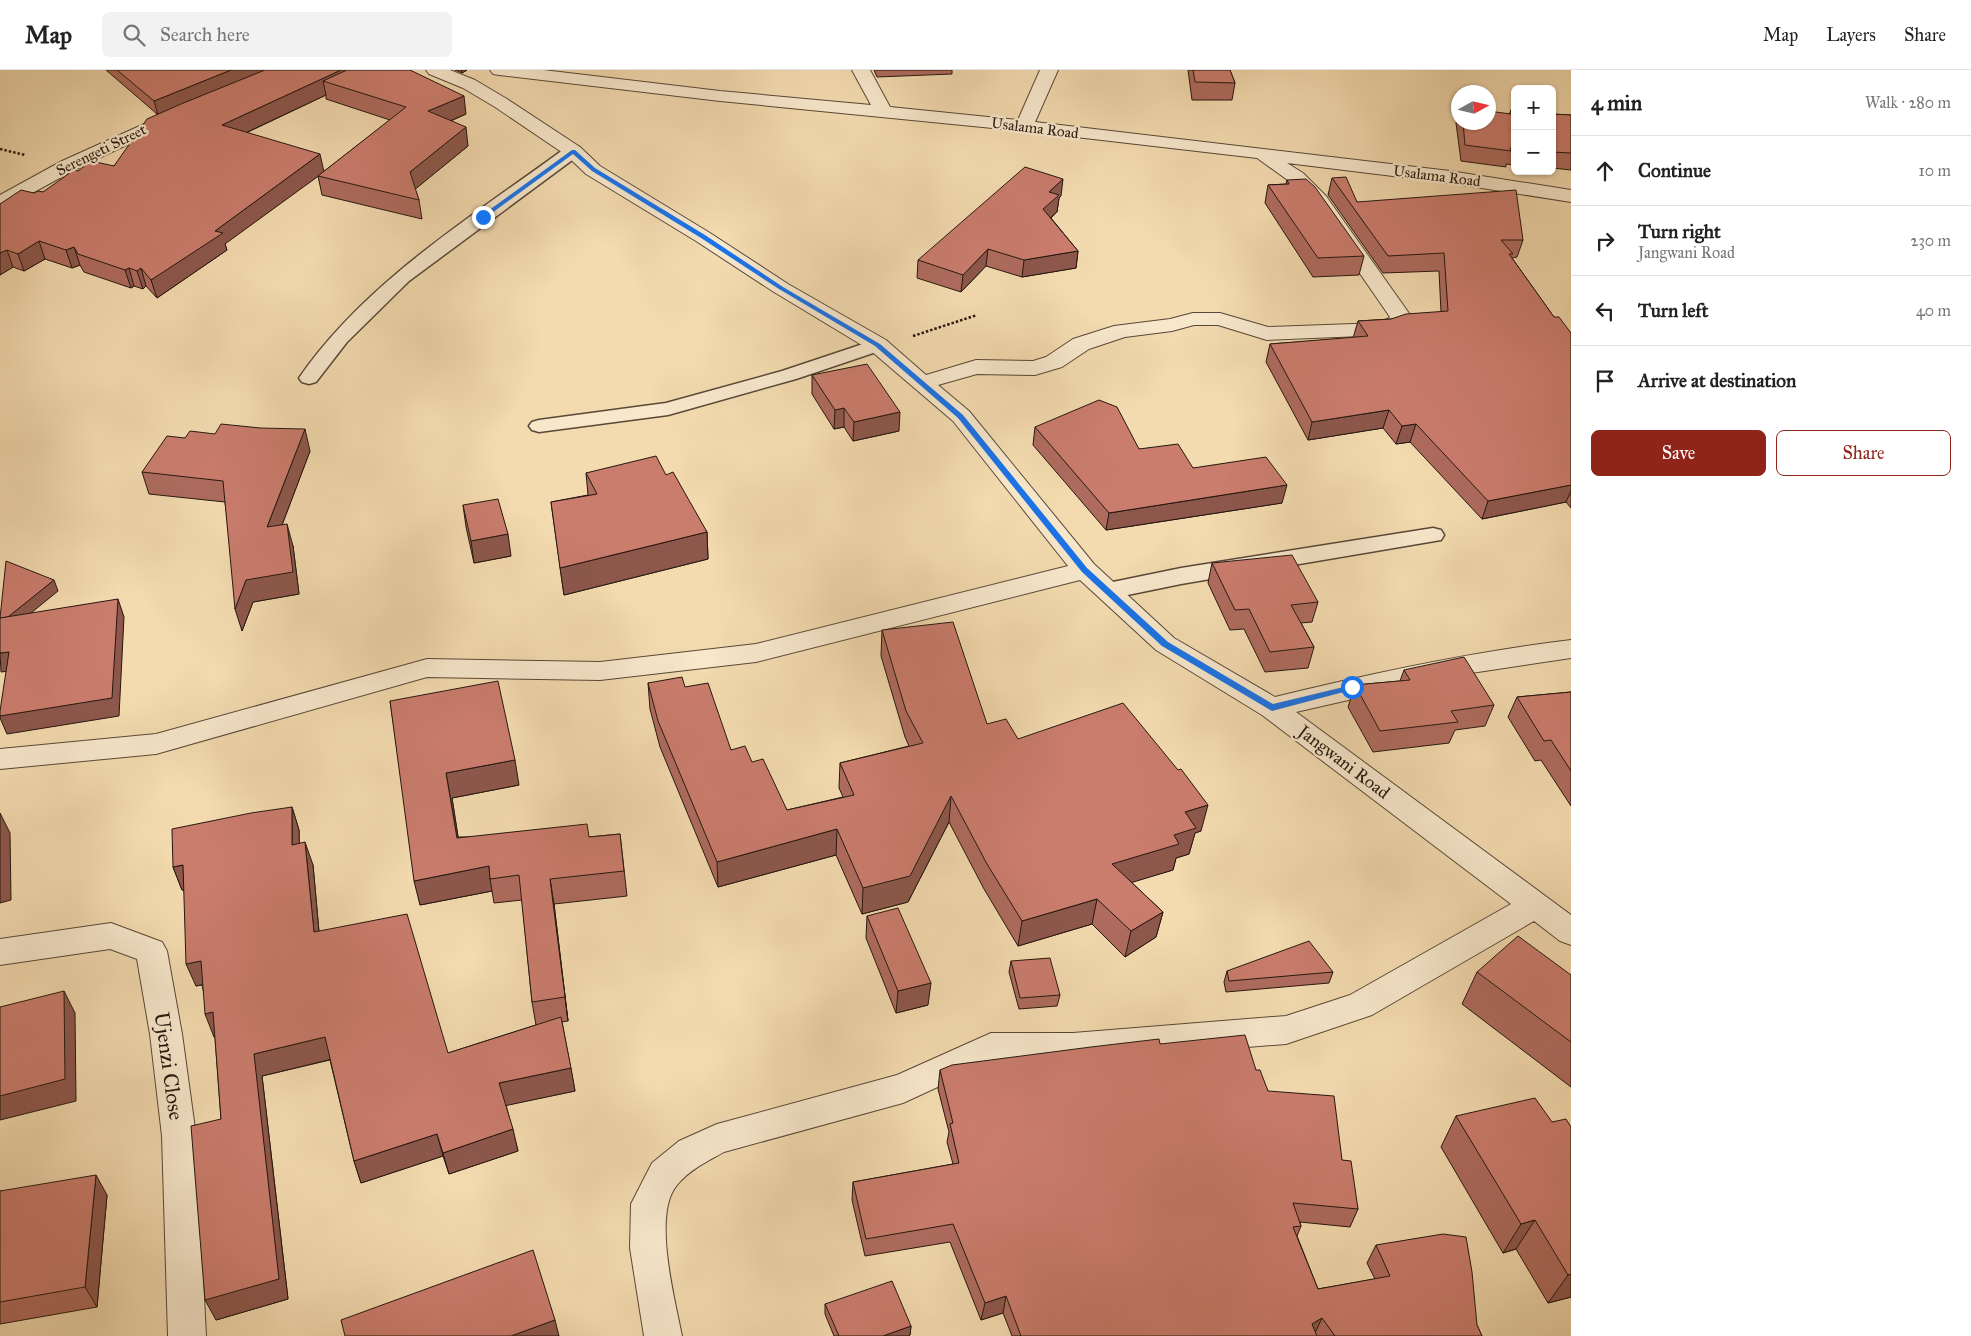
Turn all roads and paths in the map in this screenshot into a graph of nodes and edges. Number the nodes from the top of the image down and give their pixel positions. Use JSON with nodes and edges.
{"nodes":[{"id":1,"x":435,"y":70,"type":"edge"},
{"id":2,"x":499,"y":70,"type":"edge"},
{"id":3,"x":861,"y":70,"type":"edge"},
{"id":4,"x":1049,"y":70,"type":"edge"},
{"id":5,"x":192,"y":108,"type":"edge"},
{"id":6,"x":883,"y":112,"type":"junction"},
{"id":7,"x":1024,"y":126,"type":"junction"},
{"id":8,"x":574,"y":151,"type":"junction"},
{"id":9,"x":1258,"y":153,"type":"junction"},
{"id":10,"x":1571,"y":196,"type":"edge"},
{"id":11,"x":0,"y":203,"type":"edge"},
{"id":12,"x":977,"y":315,"type":"dead end"},
{"id":13,"x":878,"y":345,"type":"junction"},
{"id":14,"x":309,"y":378,"type":"dead end"},
{"id":15,"x":922,"y":383,"type":"junction"},
{"id":16,"x":539,"y":426,"type":"dead end"},
{"id":17,"x":1433,"y":535,"type":"dead end"},
{"id":18,"x":1085,"y":570,"type":"junction"},
{"id":19,"x":1108,"y":591,"type":"junction"},
{"id":20,"x":1571,"y":649,"type":"edge"},
{"id":21,"x":1272,"y":708,"type":"junction"},
{"id":22,"x":0,"y":759,"type":"edge"},
{"id":23,"x":1535,"y":905,"type":"junction"},
{"id":24,"x":1571,"y":932,"type":"edge"},
{"id":25,"x":0,"y":952,"type":"edge"},
{"id":26,"x":180,"y":1335,"type":"edge"},
{"id":27,"x":663,"y":1336,"type":"edge"}],
"edges":[{"from":1,"to":8,"type":"street","name":"Jangwani Road"},
{"from":2,"to":6,"type":"street","name":"Usalama Road"},
{"from":3,"to":6,"type":"street"},
{"from":4,"to":7,"type":"street"},
{"from":5,"to":11,"type":"street","name":"Serengeti Street"},
{"from":6,"to":7,"type":"street","name":"Usalama Road"},
{"from":7,"to":9,"type":"street","name":"Usalama Road"},
{"from":8,"to":13,"type":"street","name":"Jangwani Road"},
{"from":8,"to":14,"type":"lane"},
{"from":9,"to":10,"type":"street","name":"Usalama Road"},
{"from":9,"to":15,"type":"street"},
{"from":12,"to":13,"type":"path"},
{"from":13,"to":15,"type":"street","name":"Jangwani Road"},
{"from":13,"to":16,"type":"lane"},
{"from":15,"to":18,"type":"street","name":"Jangwani Road"},
{"from":17,"to":19,"type":"lane"},
{"from":18,"to":19,"type":"street","name":"Jangwani Road"},
{"from":18,"to":22,"type":"street"},
{"from":19,"to":21,"type":"street","name":"Jangwani Road"},
{"from":20,"to":21,"type":"street"},
{"from":21,"to":23,"type":"street","name":"Jangwani Road"},
{"from":23,"to":24,"type":"street","name":"Jangwani Road"},
{"from":23,"to":27,"type":"street"},
{"from":25,"to":26,"type":"street","name":"Ujenzi Close"}]}
